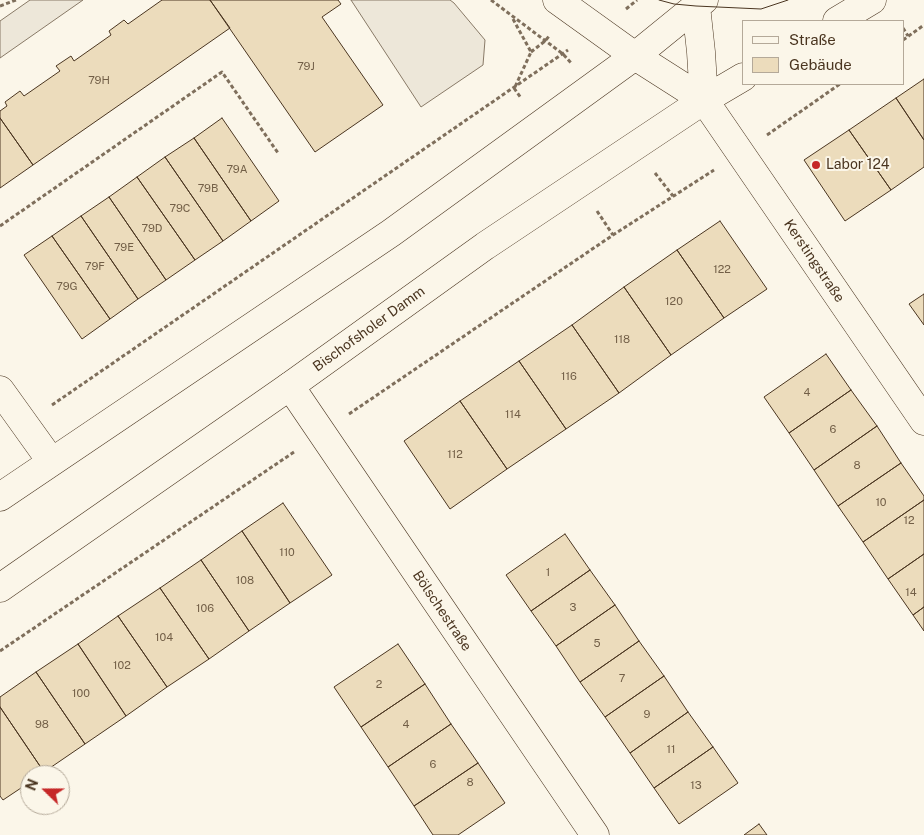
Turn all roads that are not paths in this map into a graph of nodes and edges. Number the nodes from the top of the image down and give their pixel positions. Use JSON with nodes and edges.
{"nodes":[{"id":1,"x":557,"y":0,"type":"edge"},
{"id":2,"x":872,"y":0,"type":"edge"},
{"id":3,"x":698,"y":2,"type":"edge"},
{"id":4,"x":839,"y":20,"type":"edge"},
{"id":5,"x":635,"y":56,"type":"junction"},
{"id":6,"x":742,"y":78,"type":"edge"},
{"id":7,"x":704,"y":100,"type":"junction"},
{"id":8,"x":290,"y":386,"type":"junction"},
{"id":9,"x":0,"y":390,"type":"edge"},
{"id":10,"x":924,"y":421,"type":"edge"},
{"id":11,"x":51,"y":461,"type":"junction"},
{"id":12,"x":0,"y":497,"type":"edge"},
{"id":13,"x":0,"y":588,"type":"edge"},
{"id":14,"x":595,"y":835,"type":"edge"}],
"edges":[{"from":1,"to":5,"type":"main road"},
{"from":2,"to":4,"type":"main road"},
{"from":3,"to":5,"type":"main road"},
{"from":3,"to":7,"type":"main road"},
{"from":5,"to":7,"type":"main road"},
{"from":5,"to":11,"type":"main road"},
{"from":6,"to":7,"type":"main road","name":"Bischofsholer Damm"},
{"from":7,"to":8,"type":"main road","name":"Bischofsholer Damm"},
{"from":7,"to":10,"type":"main road","name":"Kerstingstraße"},
{"from":8,"to":13,"type":"main road","name":"Bischofsholer Damm"},
{"from":8,"to":14,"type":"main road","name":"Bölschestraße"},
{"from":9,"to":11,"type":"main road"},
{"from":11,"to":12,"type":"main road"}]}
